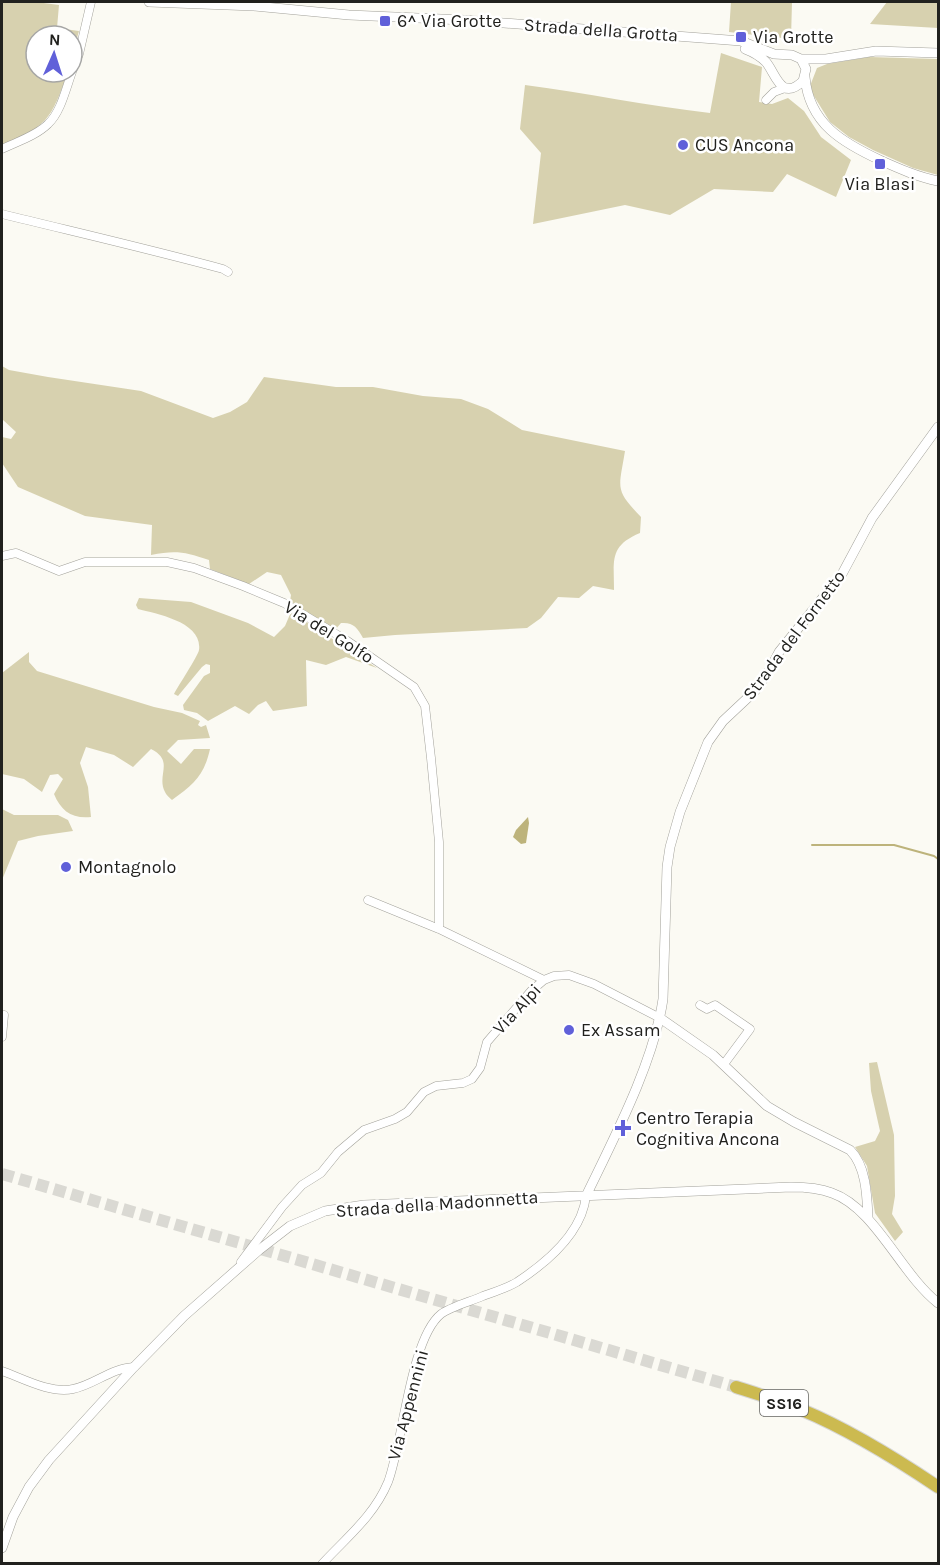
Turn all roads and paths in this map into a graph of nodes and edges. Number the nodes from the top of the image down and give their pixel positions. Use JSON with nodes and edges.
{"nodes":[{"id":1,"x":91,"y":2,"type":"edge"},
{"id":2,"x":149,"y":2,"type":"edge"},
{"id":3,"x":84,"y":32,"type":"edge"},
{"id":4,"x":729,"y":41,"type":"junction"},
{"id":5,"x":939,"y":53,"type":"edge"},
{"id":6,"x":786,"y":55,"type":"junction"},
{"id":7,"x":801,"y":59,"type":"junction"},
{"id":8,"x":826,"y":59,"type":"junction"},
{"id":9,"x":806,"y":74,"type":"junction"},
{"id":10,"x":773,"y":75,"type":"junction"},
{"id":11,"x":67,"y":84,"type":"edge"},
{"id":12,"x":789,"y":88,"type":"junction"},
{"id":13,"x":813,"y":107,"type":"junction"},
{"id":14,"x":2,"y":149,"type":"edge"},
{"id":15,"x":939,"y":181,"type":"edge"},
{"id":16,"x":2,"y":214,"type":"edge"},
{"id":17,"x":228,"y":272,"type":"dead end"},
{"id":18,"x":939,"y":427,"type":"edge"},
{"id":19,"x":2,"y":556,"type":"edge"},
{"id":20,"x":368,"y":900,"type":"dead end"},
{"id":21,"x":439,"y":929,"type":"junction"},
{"id":22,"x":544,"y":980,"type":"junction"},
{"id":23,"x":700,"y":1005,"type":"dead end"},
{"id":24,"x":4,"y":1015,"type":"dead end"},
{"id":25,"x":660,"y":1018,"type":"junction"},
{"id":26,"x":2,"y":1037,"type":"edge"},
{"id":27,"x":723,"y":1064,"type":"junction"},
{"id":28,"x":586,"y":1196,"type":"junction"},
{"id":29,"x":868,"y":1217,"type":"junction"},
{"id":30,"x":236,"y":1269,"type":"junction"},
{"id":31,"x":939,"y":1303,"type":"edge"},
{"id":32,"x":134,"y":1367,"type":"junction"},
{"id":33,"x":2,"y":1371,"type":"edge"},
{"id":34,"x":736,"y":1387,"type":"tunnel mouth"},
{"id":35,"x":939,"y":1487,"type":"edge"},
{"id":36,"x":2,"y":1548,"type":"edge"},
{"id":37,"x":322,"y":1563,"type":"edge"}],
"edges":[{"from":1,"to":3,"type":"street"},
{"from":2,"to":4,"type":"street","name":"Strada della Grotta"},
{"from":4,"to":6,"type":"street","name":"Strada della Grotta"},
{"from":4,"to":10,"type":"street","name":"Strada della Grotta"},
{"from":5,"to":8,"type":"street","name":"Strada della Grotta"},
{"from":6,"to":7,"type":"street","name":"Strada della Grotta"},
{"from":6,"to":10,"type":"street","name":"Strada della Grotta"},
{"from":7,"to":8,"type":"street","name":"Strada della Grotta"},
{"from":7,"to":9,"type":"street"},
{"from":8,"to":9,"type":"street","name":"Strada della Grotta"},
{"from":9,"to":12,"type":"street","name":"Strada della Grotta"},
{"from":9,"to":13,"type":"street"},
{"from":10,"to":12,"type":"street","name":"Strada della Grotta"},
{"from":10,"to":12,"type":"street","name":"Strada della Grotta"},
{"from":11,"to":14,"type":"street"},
{"from":12,"to":13,"type":"street"},
{"from":13,"to":15,"type":"street"},
{"from":16,"to":17,"type":"street"},
{"from":18,"to":25,"type":"street","name":"Strada del Fornetto"},
{"from":19,"to":21,"type":"street","name":"Via del Golfo"},
{"from":20,"to":21,"type":"street"},
{"from":21,"to":22,"type":"street"},
{"from":22,"to":25,"type":"street","name":"Via Alpi"},
{"from":22,"to":30,"type":"street","name":"Via Alpi"},
{"from":23,"to":27,"type":"street"},
{"from":24,"to":26,"type":"street"},
{"from":25,"to":27,"type":"street","name":"Via Alpi"},
{"from":25,"to":28,"type":"street","name":"Strada del Fornetto"},
{"from":27,"to":29,"type":"street","name":"Via Alpi"},
{"from":28,"to":29,"type":"street","name":"Strada della Madonnetta"},
{"from":28,"to":30,"type":"street","name":"Strada della Madonnetta"},
{"from":28,"to":37,"type":"street","name":"Via Appennini"},
{"from":29,"to":31,"type":"street","name":"Strada della Madonnetta"},
{"from":30,"to":32,"type":"street","name":"Strada della Madonnetta"},
{"from":32,"to":33,"type":"street"},
{"from":32,"to":36,"type":"street","name":"Strada della Madonnetta"},
{"from":34,"to":35,"type":"highway","number":"SS16"}]}
